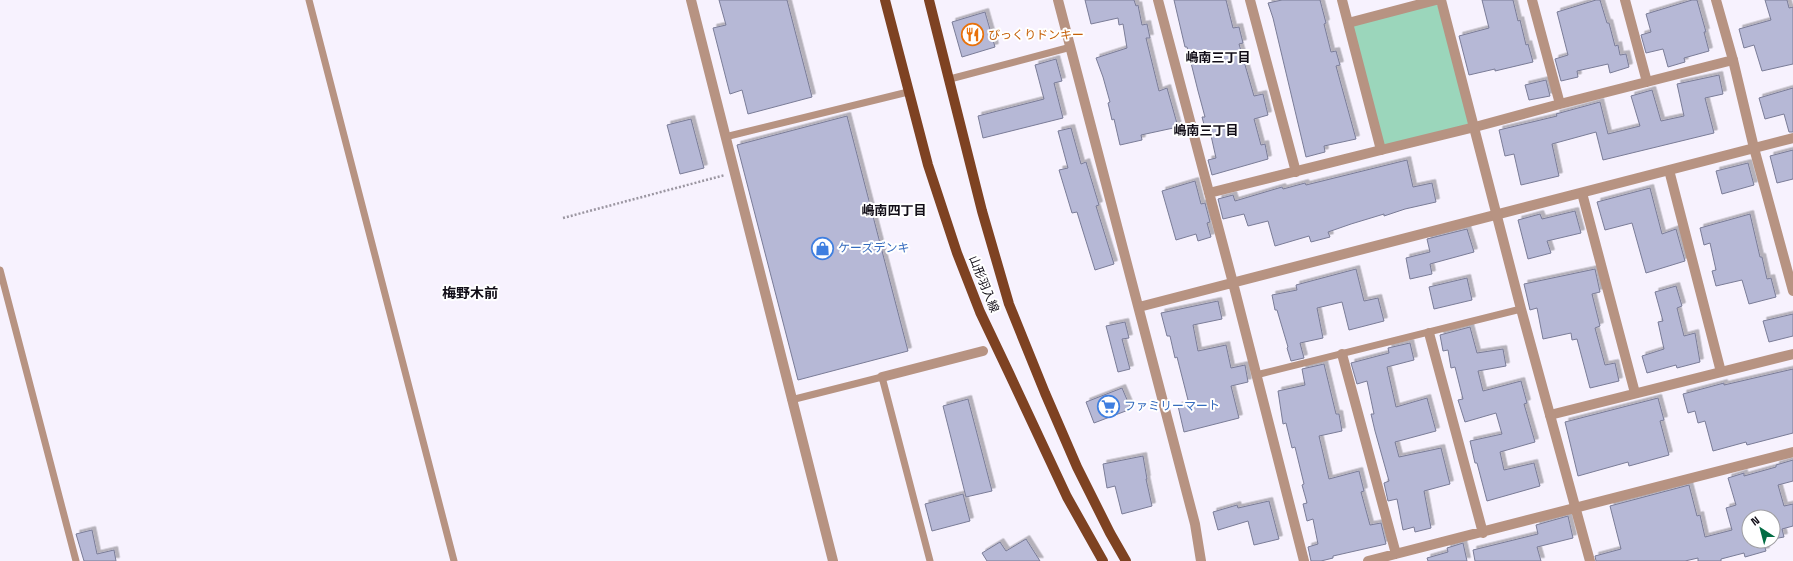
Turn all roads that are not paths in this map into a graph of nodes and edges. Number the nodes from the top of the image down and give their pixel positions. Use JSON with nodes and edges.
{"nodes":[{"id":1,"x":309,"y":0,"type":"edge"},
{"id":2,"x":691,"y":0,"type":"edge"},
{"id":3,"x":885,"y":0,"type":"edge"},
{"id":4,"x":929,"y":0,"type":"edge"},
{"id":5,"x":1058,"y":0,"type":"edge"},
{"id":6,"x":1158,"y":0,"type":"edge"},
{"id":7,"x":1250,"y":0,"type":"edge"},
{"id":8,"x":1342,"y":0,"type":"edge"},
{"id":9,"x":1436,"y":0,"type":"edge"},
{"id":10,"x":1441,"y":0,"type":"edge"},
{"id":11,"x":1532,"y":0,"type":"edge"},
{"id":12,"x":1625,"y":0,"type":"edge"},
{"id":13,"x":1716,"y":0,"type":"edge"},
{"id":14,"x":1348,"y":23,"type":"junction"},
{"id":15,"x":1071,"y":47,"type":"junction"},
{"id":16,"x":1733,"y":60,"type":"junction"},
{"id":17,"x":950,"y":79,"type":"junction"},
{"id":18,"x":1647,"y":82,"type":"junction"},
{"id":19,"x":908,"y":92,"type":"junction"},
{"id":20,"x":1560,"y":104,"type":"junction"},
{"id":21,"x":1475,"y":127,"type":"junction"},
{"id":22,"x":725,"y":137,"type":"junction"},
{"id":23,"x":1793,"y":138,"type":"edge"},
{"id":24,"x":1754,"y":148,"type":"junction"},
{"id":25,"x":1381,"y":150,"type":"junction"},
{"id":26,"x":1669,"y":170,"type":"junction"},
{"id":27,"x":1296,"y":172,"type":"junction"},
{"id":28,"x":1209,"y":193,"type":"junction"},
{"id":29,"x":1582,"y":193,"type":"junction"},
{"id":30,"x":1497,"y":214,"type":"junction"},
{"id":31,"x":0,"y":270,"type":"edge"},
{"id":32,"x":1233,"y":283,"type":"junction"},
{"id":33,"x":1793,"y":291,"type":"edge"},
{"id":34,"x":1139,"y":307,"type":"junction"},
{"id":35,"x":1521,"y":309,"type":"junction"},
{"id":36,"x":1429,"y":333,"type":"junction"},
{"id":37,"x":983,"y":351,"type":"dead end"},
{"id":38,"x":1342,"y":354,"type":"junction"},
{"id":39,"x":1793,"y":354,"type":"edge"},
{"id":40,"x":1721,"y":372,"type":"junction"},
{"id":41,"x":1256,"y":375,"type":"junction"},
{"id":42,"x":882,"y":377,"type":"junction"},
{"id":43,"x":1635,"y":393,"type":"junction"},
{"id":44,"x":791,"y":400,"type":"junction"},
{"id":45,"x":1550,"y":416,"type":"junction"},
{"id":46,"x":1793,"y":452,"type":"edge"},
{"id":47,"x":1576,"y":508,"type":"junction"},
{"id":48,"x":1483,"y":533,"type":"junction"},
{"id":49,"x":1396,"y":554,"type":"junction"},
{"id":50,"x":76,"y":561,"type":"edge"},
{"id":51,"x":454,"y":561,"type":"edge"},
{"id":52,"x":833,"y":561,"type":"edge"},
{"id":53,"x":930,"y":561,"type":"edge"},
{"id":54,"x":1103,"y":561,"type":"edge"},
{"id":55,"x":1126,"y":561,"type":"edge"},
{"id":56,"x":1201,"y":561,"type":"edge"},
{"id":57,"x":1304,"y":561,"type":"edge"},
{"id":58,"x":1368,"y":561,"type":"edge"},
{"id":59,"x":1590,"y":561,"type":"edge"}],
"edges":[{"from":1,"to":51,"type":"lane"},
{"from":2,"to":22,"type":"street"},
{"from":3,"to":19,"type":"main road","name":"山形羽入線"},
{"from":4,"to":17,"type":"main road","name":"山形羽入線"},
{"from":5,"to":15,"type":"street"},
{"from":6,"to":28,"type":"street"},
{"from":7,"to":27,"type":"street"},
{"from":8,"to":14,"type":"street"},
{"from":9,"to":14,"type":"street"},
{"from":10,"to":21,"type":"street"},
{"from":11,"to":20,"type":"street"},
{"from":12,"to":18,"type":"street"},
{"from":13,"to":16,"type":"street"},
{"from":14,"to":25,"type":"street"},
{"from":15,"to":17,"type":"lane"},
{"from":15,"to":34,"type":"street"},
{"from":16,"to":18,"type":"street"},
{"from":16,"to":24,"type":"street"},
{"from":17,"to":55,"type":"main road","name":"山形羽入線"},
{"from":18,"to":20,"type":"street"},
{"from":19,"to":22,"type":"lane"},
{"from":19,"to":54,"type":"main road","name":"山形羽入線"},
{"from":20,"to":21,"type":"street"},
{"from":21,"to":25,"type":"street"},
{"from":21,"to":30,"type":"street"},
{"from":22,"to":44,"type":"street"},
{"from":23,"to":24,"type":"street"},
{"from":24,"to":26,"type":"street"},
{"from":24,"to":33,"type":"street"},
{"from":25,"to":27,"type":"street"},
{"from":26,"to":29,"type":"street"},
{"from":26,"to":40,"type":"street"},
{"from":27,"to":28,"type":"street"},
{"from":28,"to":32,"type":"street"},
{"from":29,"to":30,"type":"street"},
{"from":29,"to":43,"type":"street"},
{"from":30,"to":32,"type":"street"},
{"from":30,"to":35,"type":"street"},
{"from":31,"to":50,"type":"lane"},
{"from":32,"to":34,"type":"street"},
{"from":32,"to":41,"type":"street"},
{"from":34,"to":56,"type":"street"},
{"from":35,"to":36,"type":"lane"},
{"from":35,"to":45,"type":"street"},
{"from":36,"to":38,"type":"lane"},
{"from":36,"to":48,"type":"street"},
{"from":37,"to":42,"type":"street"},
{"from":38,"to":41,"type":"lane"},
{"from":38,"to":49,"type":"street"},
{"from":39,"to":40,"type":"street"},
{"from":40,"to":43,"type":"street"},
{"from":41,"to":57,"type":"street"},
{"from":42,"to":44,"type":"lane"},
{"from":42,"to":53,"type":"lane"},
{"from":43,"to":45,"type":"street"},
{"from":44,"to":52,"type":"street"},
{"from":45,"to":47,"type":"street"},
{"from":46,"to":47,"type":"street"},
{"from":47,"to":48,"type":"street"},
{"from":47,"to":59,"type":"street"},
{"from":48,"to":49,"type":"street"},
{"from":49,"to":58,"type":"street"}]}
